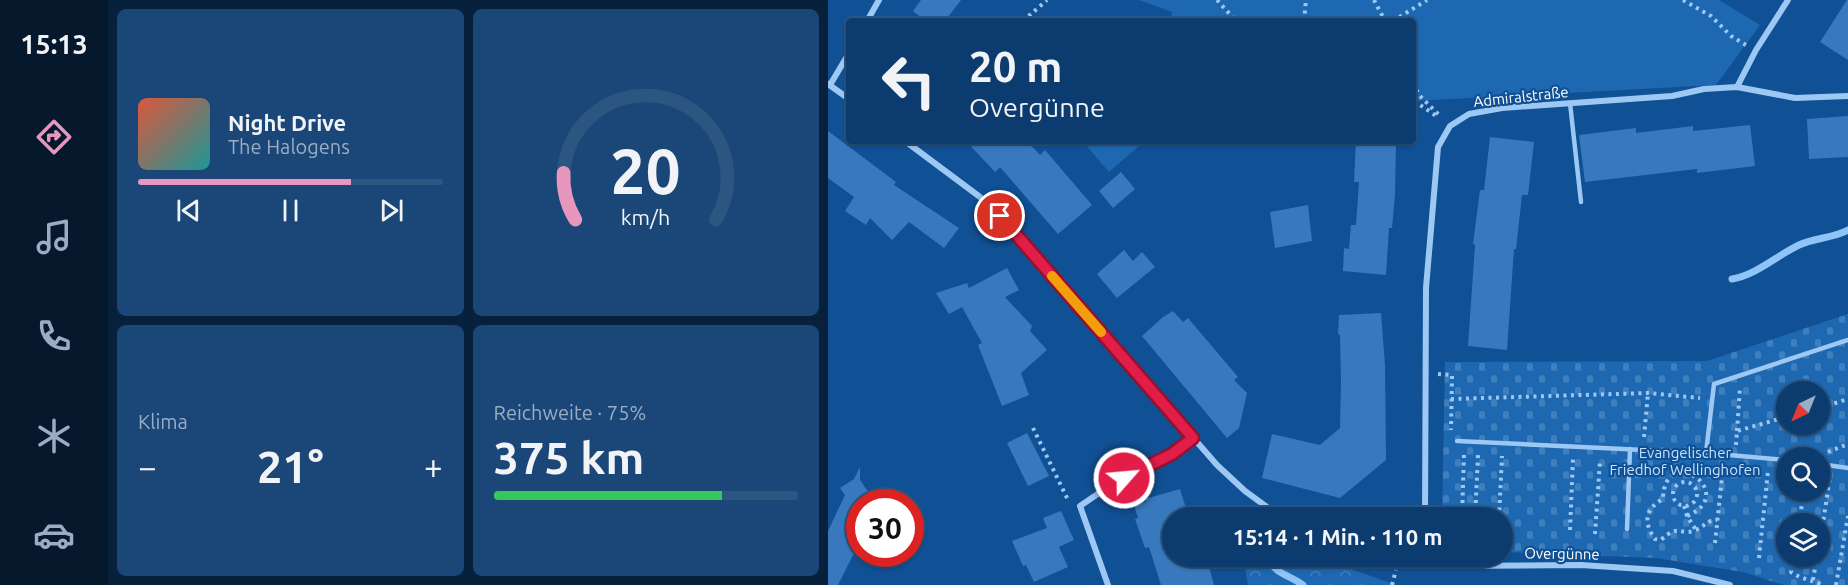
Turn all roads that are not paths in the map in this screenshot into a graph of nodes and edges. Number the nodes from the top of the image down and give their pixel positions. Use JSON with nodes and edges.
{"nodes":[{"id":1,"x":879,"y":0,"type":"edge"},
{"id":2,"x":1788,"y":0,"type":"edge"},
{"id":3,"x":869,"y":18,"type":"edge"},
{"id":4,"x":846,"y":58,"type":"edge"},
{"id":5,"x":829,"y":85,"type":"edge"},
{"id":6,"x":1737,"y":87,"type":"junction"},
{"id":7,"x":1848,"y":96,"type":"edge"},
{"id":8,"x":846,"y":97,"type":"edge"},
{"id":9,"x":1570,"y":103,"type":"junction"},
{"id":10,"x":910,"y":144,"type":"edge"},
{"id":11,"x":1581,"y":202,"type":"dead end"},
{"id":12,"x":1848,"y":340,"type":"edge"},
{"id":13,"x":1193,"y":438,"type":"junction"},
{"id":14,"x":1457,"y":441,"type":"road end"},
{"id":15,"x":1630,"y":450,"type":"junction"},
{"id":16,"x":1706,"y":453,"type":"junction"},
{"id":17,"x":1776,"y":459,"type":"edge"},
{"id":18,"x":1830,"y":466,"type":"edge"},
{"id":19,"x":1848,"y":468,"type":"edge"},
{"id":20,"x":1268,"y":507,"type":"edge"},
{"id":21,"x":1425,"y":507,"type":"edge"},
{"id":22,"x":1627,"y":529,"type":"dead end"},
{"id":23,"x":1513,"y":565,"type":"edge"},
{"id":24,"x":1108,"y":585,"type":"edge"},
{"id":25,"x":1730,"y":585,"type":"edge"}],
"edges":[{"from":1,"to":3,"type":"street"},
{"from":2,"to":6,"type":"street"},
{"from":4,"to":5,"type":"street"},
{"from":5,"to":8,"type":"street"},
{"from":6,"to":7,"type":"street","name":"Admiralstraße"},
{"from":6,"to":9,"type":"street","name":"Admiralstraße"},
{"from":9,"to":11,"type":"lane"},
{"from":9,"to":21,"type":"street","name":"Admiralstraße"},
{"from":10,"to":13,"type":"street"},
{"from":12,"to":16,"type":"lane"},
{"from":13,"to":20,"type":"street"},
{"from":13,"to":24,"type":"street"},
{"from":14,"to":15,"type":"lane"},
{"from":15,"to":16,"type":"lane"},
{"from":15,"to":22,"type":"lane"},
{"from":16,"to":17,"type":"lane"},
{"from":18,"to":19,"type":"lane"},
{"from":23,"to":25,"type":"street","name":"Overgünne"}]}
